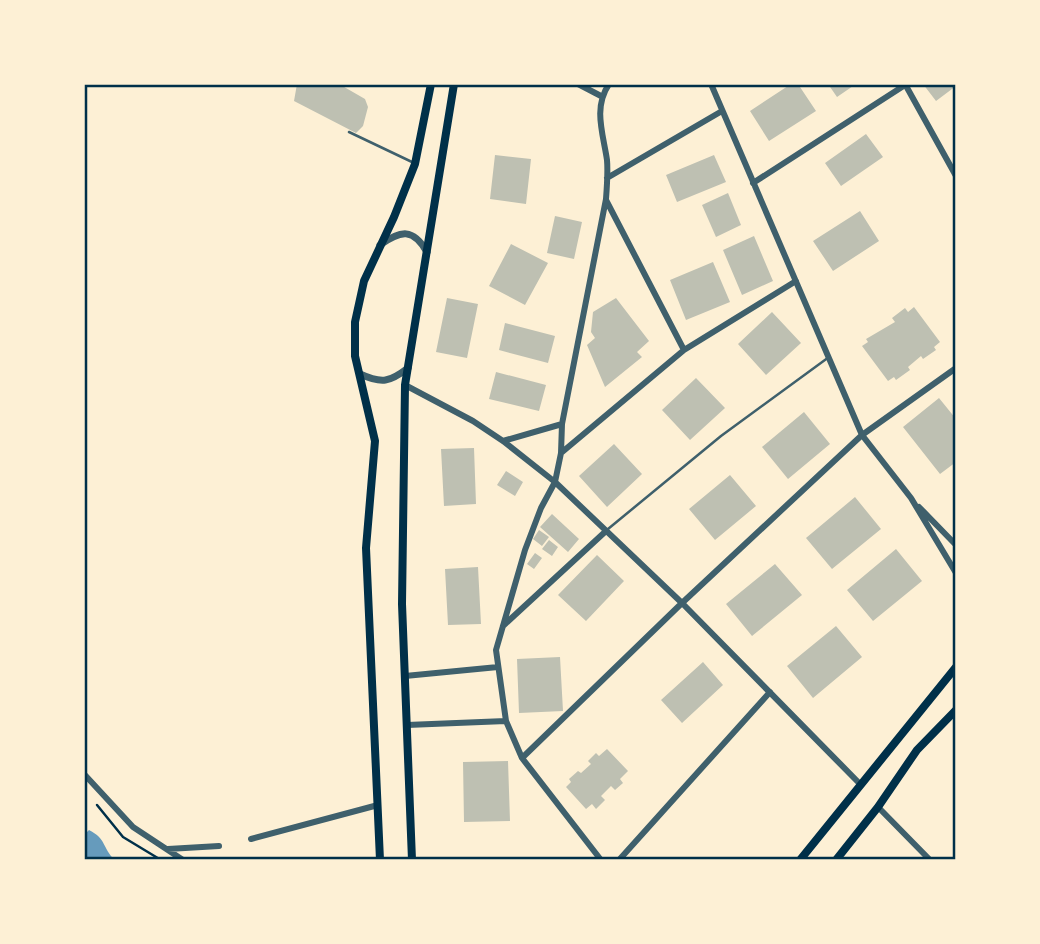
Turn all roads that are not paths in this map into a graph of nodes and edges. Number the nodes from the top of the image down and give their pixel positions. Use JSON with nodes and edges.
{"nodes":[{"id":1,"x":431,"y":84,"type":"edge"},
{"id":2,"x":454,"y":84,"type":"edge"},
{"id":3,"x":578,"y":84,"type":"edge"},
{"id":4,"x":609,"y":84,"type":"edge"},
{"id":5,"x":710,"y":84,"type":"edge"},
{"id":6,"x":905,"y":85,"type":"edge"},
{"id":7,"x":601,"y":96,"type":"junction"},
{"id":8,"x":722,"y":111,"type":"junction"},
{"id":9,"x":349,"y":132,"type":"dead end"},
{"id":10,"x":415,"y":164,"type":"junction"},
{"id":11,"x":955,"y":171,"type":"edge"},
{"id":12,"x":607,"y":178,"type":"junction"},
{"id":13,"x":753,"y":183,"type":"junction"},
{"id":14,"x":606,"y":199,"type":"junction"},
{"id":15,"x":379,"y":246,"type":"junction"},
{"id":16,"x":427,"y":252,"type":"junction"},
{"id":17,"x":796,"y":281,"type":"junction"},
{"id":18,"x":684,"y":350,"type":"junction"},
{"id":19,"x":829,"y":357,"type":"junction"},
{"id":20,"x":408,"y":368,"type":"junction"},
{"id":21,"x":956,"y":368,"type":"edge"},
{"id":22,"x":360,"y":374,"type":"junction"},
{"id":23,"x":405,"y":385,"type":"junction"},
{"id":24,"x":562,"y":424,"type":"junction"},
{"id":25,"x":862,"y":435,"type":"junction"},
{"id":26,"x":503,"y":441,"type":"junction"},
{"id":27,"x":561,"y":453,"type":"junction"},
{"id":28,"x":555,"y":482,"type":"junction"},
{"id":29,"x":911,"y":498,"type":"junction"},
{"id":30,"x":606,"y":531,"type":"junction"},
{"id":31,"x":956,"y":545,"type":"edge"},
{"id":32,"x":956,"y":573,"type":"edge"},
{"id":33,"x":682,"y":603,"type":"junction"},
{"id":34,"x":502,"y":628,"type":"junction"},
{"id":35,"x":498,"y":667,"type":"junction"},
{"id":36,"x":956,"y":667,"type":"edge"},
{"id":37,"x":405,"y":676,"type":"junction"},
{"id":38,"x":770,"y":692,"type":"junction"},
{"id":39,"x":956,"y":710,"type":"edge"},
{"id":40,"x":506,"y":721,"type":"junction"},
{"id":41,"x":407,"y":725,"type":"junction"},
{"id":42,"x":522,"y":758,"type":"junction"},
{"id":43,"x":84,"y":774,"type":"edge"},
{"id":44,"x":860,"y":784,"type":"junction"},
{"id":45,"x":378,"y":805,"type":"junction"},
{"id":46,"x":878,"y":807,"type":"junction"},
{"id":47,"x":251,"y":839,"type":"dead end"},
{"id":48,"x":219,"y":846,"type":"dead end"},
{"id":49,"x":166,"y":849,"type":"junction"},
{"id":50,"x":183,"y":860,"type":"edge"},
{"id":51,"x":380,"y":860,"type":"edge"},
{"id":52,"x":412,"y":860,"type":"edge"},
{"id":53,"x":601,"y":860,"type":"edge"},
{"id":54,"x":619,"y":860,"type":"edge"},
{"id":55,"x":800,"y":860,"type":"edge"},
{"id":56,"x":836,"y":860,"type":"edge"},
{"id":57,"x":930,"y":860,"type":"edge"}],
"edges":[{"from":1,"to":10,"type":"main road"},
{"from":2,"to":16,"type":"main road"},
{"from":3,"to":7,"type":"street"},
{"from":4,"to":7,"type":"street"},
{"from":5,"to":8,"type":"street"},
{"from":6,"to":11,"type":"street"},
{"from":6,"to":13,"type":"street"},
{"from":7,"to":12,"type":"street"},
{"from":8,"to":12,"type":"street"},
{"from":8,"to":13,"type":"street"},
{"from":9,"to":10,"type":"lane"},
{"from":10,"to":15,"type":"main road"},
{"from":12,"to":14,"type":"street"},
{"from":13,"to":17,"type":"street"},
{"from":14,"to":18,"type":"street"},
{"from":14,"to":24,"type":"street"},
{"from":15,"to":16,"type":"street"},
{"from":15,"to":22,"type":"main road"},
{"from":16,"to":20,"type":"main road"},
{"from":17,"to":18,"type":"street"},
{"from":17,"to":19,"type":"street"},
{"from":18,"to":27,"type":"street"},
{"from":19,"to":25,"type":"street"},
{"from":19,"to":30,"type":"lane"},
{"from":20,"to":22,"type":"street"},
{"from":20,"to":23,"type":"main road"},
{"from":21,"to":25,"type":"street"},
{"from":22,"to":45,"type":"main road"},
{"from":23,"to":26,"type":"street"},
{"from":23,"to":37,"type":"main road"},
{"from":24,"to":26,"type":"street"},
{"from":24,"to":27,"type":"street"},
{"from":25,"to":29,"type":"street"},
{"from":25,"to":33,"type":"street"},
{"from":26,"to":28,"type":"street"},
{"from":27,"to":28,"type":"street"},
{"from":28,"to":30,"type":"street"},
{"from":28,"to":34,"type":"street"},
{"from":29,"to":31,"type":"street"},
{"from":29,"to":32,"type":"street"},
{"from":30,"to":33,"type":"street"},
{"from":30,"to":34,"type":"street"},
{"from":33,"to":38,"type":"street"},
{"from":33,"to":42,"type":"street"},
{"from":34,"to":35,"type":"street"},
{"from":35,"to":37,"type":"street"},
{"from":35,"to":40,"type":"street"},
{"from":36,"to":44,"type":"main road"},
{"from":37,"to":41,"type":"main road"},
{"from":38,"to":44,"type":"street"},
{"from":38,"to":54,"type":"street"},
{"from":39,"to":46,"type":"main road"},
{"from":40,"to":41,"type":"street"},
{"from":40,"to":42,"type":"street"},
{"from":41,"to":52,"type":"main road"},
{"from":42,"to":53,"type":"street"},
{"from":43,"to":49,"type":"street"},
{"from":44,"to":55,"type":"main road"},
{"from":45,"to":47,"type":"street"},
{"from":45,"to":51,"type":"main road"},
{"from":46,"to":56,"type":"main road"},
{"from":46,"to":57,"type":"street"},
{"from":48,"to":49,"type":"street"},
{"from":49,"to":50,"type":"street"}]}
